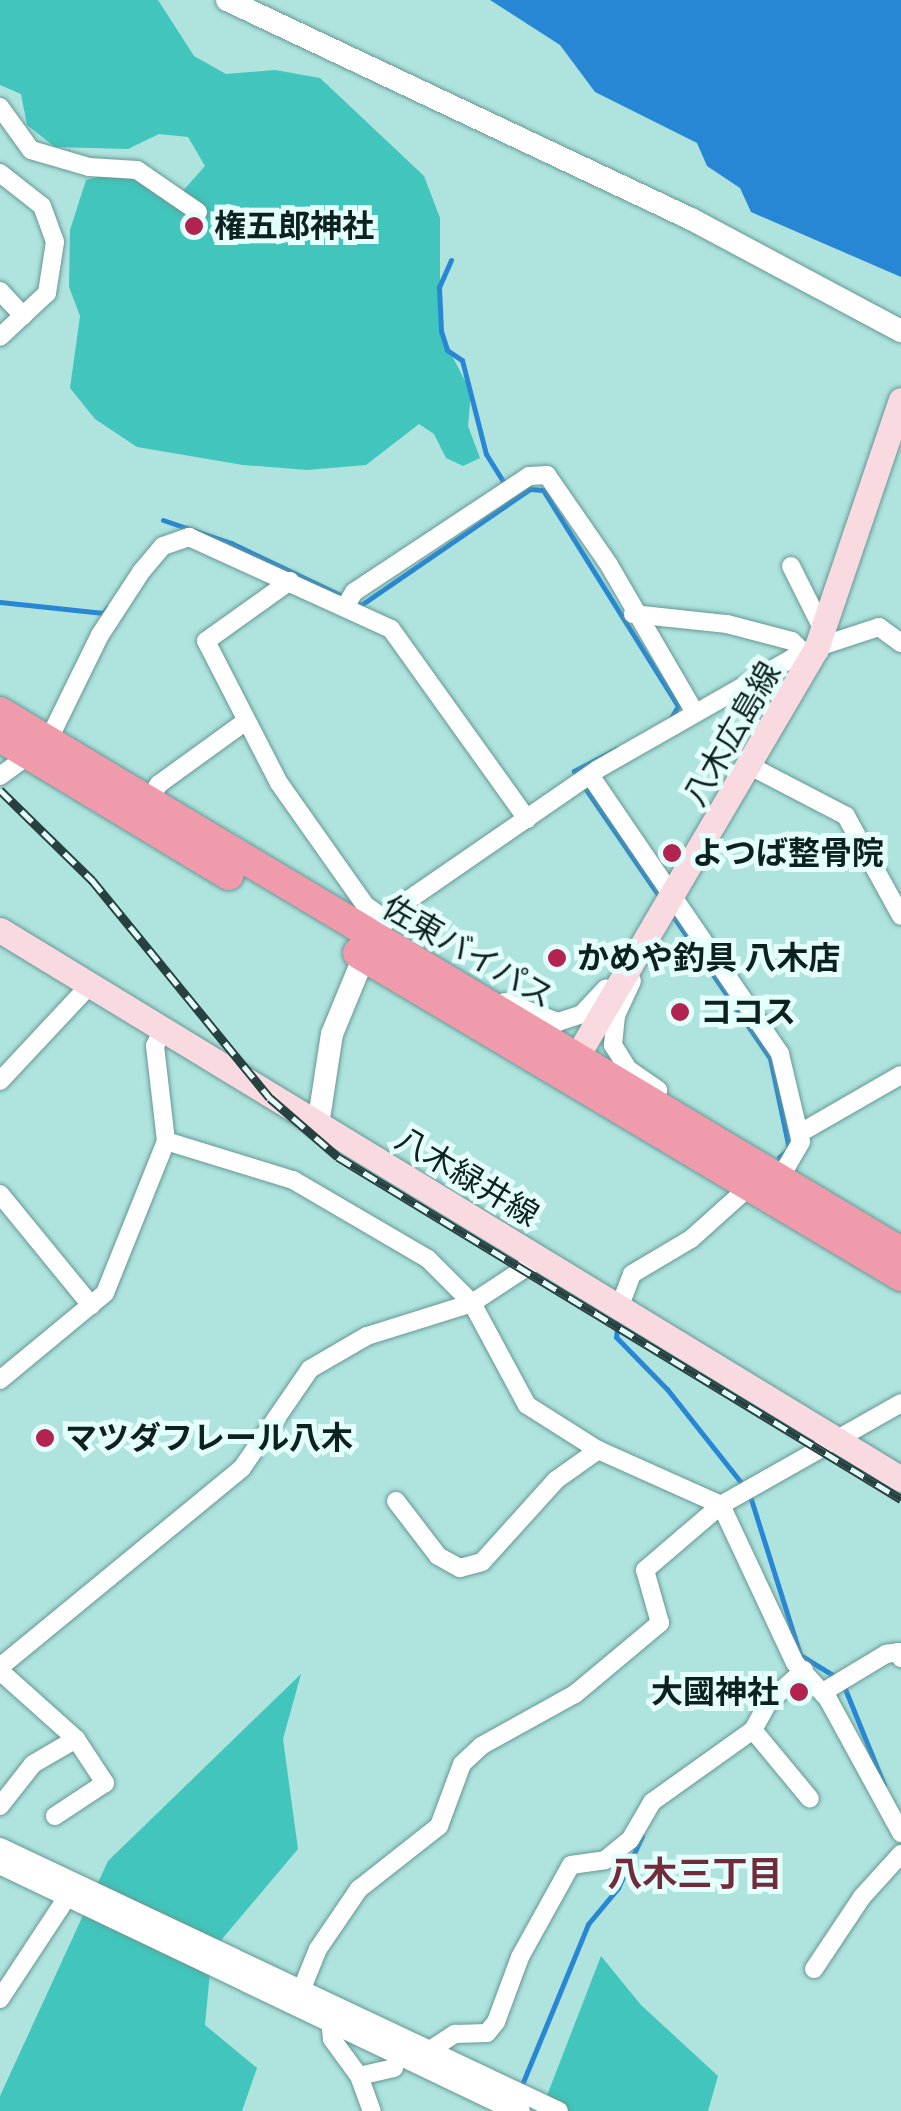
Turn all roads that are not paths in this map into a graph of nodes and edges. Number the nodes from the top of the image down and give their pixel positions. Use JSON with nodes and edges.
{"nodes":[{"id":1,"x":227,"y":0,"type":"edge"},
{"id":2,"x":0,"y":107,"type":"edge"},
{"id":3,"x":0,"y":173,"type":"edge"},
{"id":4,"x":198,"y":212,"type":"dead end"},
{"id":5,"x":0,"y":290,"type":"edge"},
{"id":6,"x":22,"y":316,"type":"junction"},
{"id":7,"x":901,"y":331,"type":"edge"},
{"id":8,"x":0,"y":337,"type":"edge"},
{"id":9,"x":901,"y":400,"type":"edge"},
{"id":10,"x":791,"y":566,"type":"dead end"},
{"id":11,"x":290,"y":580,"type":"junction"},
{"id":12,"x":345,"y":607,"type":"junction"},
{"id":13,"x":633,"y":614,"type":"junction"},
{"id":14,"x":901,"y":643,"type":"edge"},
{"id":15,"x":814,"y":644,"type":"junction"},
{"id":16,"x":0,"y":712,"type":"edge"},
{"id":17,"x":695,"y":713,"type":"junction"},
{"id":18,"x":246,"y":721,"type":"junction"},
{"id":19,"x":0,"y":737,"type":"edge"},
{"id":20,"x":38,"y":748,"type":"junction"},
{"id":21,"x":752,"y":767,"type":"junction"},
{"id":22,"x":590,"y":774,"type":"junction"},
{"id":23,"x":0,"y":776,"type":"edge"},
{"id":24,"x":148,"y":802,"type":"junction"},
{"id":25,"x":527,"y":819,"type":"junction"},
{"id":26,"x":673,"y":900,"type":"junction"},
{"id":27,"x":901,"y":916,"type":"edge"},
{"id":28,"x":0,"y":930,"type":"edge"},
{"id":29,"x":374,"y":938,"type":"junction"},
{"id":30,"x":635,"y":961,"type":"junction"},
{"id":31,"x":88,"y":986,"type":"junction"},
{"id":32,"x":484,"y":1001,"type":"junction"},
{"id":33,"x":162,"y":1031,"type":"junction"},
{"id":34,"x":572,"y":1065,"type":"junction"},
{"id":35,"x":901,"y":1076,"type":"edge"},
{"id":36,"x":0,"y":1082,"type":"edge"},
{"id":37,"x":318,"y":1125,"type":"junction"},
{"id":38,"x":697,"y":1128,"type":"junction"},
{"id":39,"x":800,"y":1133,"type":"junction"},
{"id":40,"x":166,"y":1141,"type":"junction"},
{"id":41,"x":780,"y":1178,"type":"junction"},
{"id":42,"x":750,"y":1188,"type":"junction"},
{"id":43,"x":0,"y":1194,"type":"edge"},
{"id":44,"x":901,"y":1252,"type":"edge"},
{"id":45,"x":540,"y":1260,"type":"junction"},
{"id":46,"x":901,"y":1276,"type":"edge"},
{"id":47,"x":472,"y":1303,"type":"junction"},
{"id":48,"x":91,"y":1305,"type":"junction"},
{"id":49,"x":619,"y":1308,"type":"junction"},
{"id":50,"x":0,"y":1380,"type":"edge"},
{"id":51,"x":901,"y":1403,"type":"edge"},
{"id":52,"x":836,"y":1440,"type":"junction"},
{"id":53,"x":598,"y":1450,"type":"junction"},
{"id":54,"x":901,"y":1479,"type":"edge"},
{"id":55,"x":396,"y":1501,"type":"dead end"},
{"id":56,"x":721,"y":1505,"type":"junction"},
{"id":57,"x":901,"y":1658,"type":"edge"},
{"id":58,"x":3,"y":1660,"type":"edge"},
{"id":59,"x":804,"y":1670,"type":"junction"},
{"id":60,"x":823,"y":1692,"type":"junction"},
{"id":61,"x":754,"y":1730,"type":"junction"},
{"id":62,"x":76,"y":1740,"type":"junction"},
{"id":63,"x":810,"y":1799,"type":"dead end"},
{"id":64,"x":0,"y":1806,"type":"edge"},
{"id":65,"x":56,"y":1816,"type":"dead end"},
{"id":66,"x":901,"y":1833,"type":"edge"},
{"id":67,"x":0,"y":1847,"type":"edge"},
{"id":68,"x":901,"y":1854,"type":"edge"},
{"id":69,"x":0,"y":1863,"type":"edge"},
{"id":70,"x":68,"y":1896,"type":"junction"},
{"id":71,"x":814,"y":1969,"type":"dead end"},
{"id":72,"x":7,"y":1973,"type":"edge"},
{"id":73,"x":303,"y":1986,"type":"junction"},
{"id":74,"x":0,"y":1999,"type":"edge"},
{"id":75,"x":330,"y":2020,"type":"junction"},
{"id":76,"x":430,"y":2050,"type":"junction"},
{"id":77,"x":394,"y":2068,"type":"dead end"},
{"id":78,"x":358,"y":2076,"type":"junction"},
{"id":79,"x":372,"y":2111,"type":"edge"},
{"id":80,"x":520,"y":2111,"type":"edge"},
{"id":81,"x":559,"y":2111,"type":"edge"}],
"edges":[{"from":1,"to":7,"type":"street"},
{"from":2,"to":4,"type":"street"},
{"from":3,"to":6,"type":"street"},
{"from":5,"to":6,"type":"street"},
{"from":6,"to":8,"type":"street"},
{"from":9,"to":15,"type":"main road","name":"八木広島線"},
{"from":10,"to":15,"type":"street"},
{"from":11,"to":12,"type":"street"},
{"from":11,"to":18,"type":"street"},
{"from":11,"to":20,"type":"street"},
{"from":12,"to":13,"type":"street"},
{"from":12,"to":25,"type":"street"},
{"from":13,"to":15,"type":"street"},
{"from":13,"to":17,"type":"street"},
{"from":14,"to":15,"type":"street"},
{"from":15,"to":17,"type":"street"},
{"from":15,"to":21,"type":"main road","name":"八木広島線"},
{"from":16,"to":20,"type":"highway","name":"佐東バイパス"},
{"from":17,"to":22,"type":"street"},
{"from":18,"to":24,"type":"street"},
{"from":18,"to":29,"type":"street"},
{"from":19,"to":20,"type":"highway","name":"佐東バイパス"},
{"from":20,"to":23,"type":"street"},
{"from":20,"to":24,"type":"highway","name":"佐東バイパス"},
{"from":20,"to":29,"type":"highway","name":"佐東バイパス"},
{"from":21,"to":26,"type":"main road","name":"八木広島線"},
{"from":21,"to":27,"type":"street"},
{"from":22,"to":25,"type":"street"},
{"from":22,"to":26,"type":"street"},
{"from":24,"to":29,"type":"highway","name":"佐東バイパス"},
{"from":25,"to":29,"type":"street"},
{"from":26,"to":30,"type":"main road","name":"八木広島線"},
{"from":26,"to":39,"type":"street"},
{"from":28,"to":31,"type":"main road","name":"八木緑井線"},
{"from":29,"to":32,"type":"highway","name":"佐東バイパス"},
{"from":29,"to":34,"type":"highway","name":"佐東バイパス"},
{"from":29,"to":37,"type":"street"},
{"from":30,"to":32,"type":"street"},
{"from":30,"to":34,"type":"main road","name":"八木広島線"},
{"from":30,"to":38,"type":"street"},
{"from":31,"to":33,"type":"main road","name":"八木緑井線"},
{"from":31,"to":36,"type":"street"},
{"from":32,"to":34,"type":"highway","name":"佐東バイパス"},
{"from":33,"to":37,"type":"main road","name":"八木緑井線"},
{"from":33,"to":40,"type":"street"},
{"from":34,"to":38,"type":"highway","name":"佐東バイパス"},
{"from":34,"to":42,"type":"highway","name":"佐東バイパス"},
{"from":35,"to":39,"type":"street"},
{"from":37,"to":45,"type":"main road","name":"八木緑井線"},
{"from":38,"to":41,"type":"highway","name":"佐東バイパス"},
{"from":39,"to":41,"type":"street"},
{"from":40,"to":47,"type":"street"},
{"from":40,"to":48,"type":"street"},
{"from":41,"to":44,"type":"highway","name":"佐東バイパス"},
{"from":42,"to":46,"type":"highway","name":"佐東バイパス"},
{"from":42,"to":49,"type":"street"},
{"from":43,"to":48,"type":"street"},
{"from":45,"to":47,"type":"street"},
{"from":45,"to":49,"type":"main road","name":"八木緑井線"},
{"from":47,"to":53,"type":"street"},
{"from":47,"to":58,"type":"street"},
{"from":48,"to":50,"type":"street"},
{"from":49,"to":52,"type":"main road","name":"八木緑井線"},
{"from":51,"to":52,"type":"street"},
{"from":52,"to":54,"type":"main road","name":"八木緑井線"},
{"from":52,"to":56,"type":"street"},
{"from":53,"to":55,"type":"street"},
{"from":53,"to":56,"type":"street"},
{"from":56,"to":59,"type":"street"},
{"from":56,"to":73,"type":"street"},
{"from":57,"to":60,"type":"street"},
{"from":58,"to":62,"type":"street"},
{"from":59,"to":60,"type":"street"},
{"from":59,"to":61,"type":"street"},
{"from":60,"to":66,"type":"street"},
{"from":61,"to":63,"type":"street"},
{"from":61,"to":76,"type":"street"},
{"from":62,"to":64,"type":"street"},
{"from":62,"to":65,"type":"street"},
{"from":67,"to":73,"type":"street"},
{"from":68,"to":71,"type":"street"},
{"from":69,"to":70,"type":"street"},
{"from":70,"to":72,"type":"street"},
{"from":70,"to":75,"type":"street"},
{"from":72,"to":74,"type":"street"},
{"from":73,"to":76,"type":"street"},
{"from":75,"to":78,"type":"street"},
{"from":75,"to":80,"type":"street"},
{"from":76,"to":81,"type":"street"},
{"from":77,"to":78,"type":"street"},
{"from":78,"to":79,"type":"street"}]}
